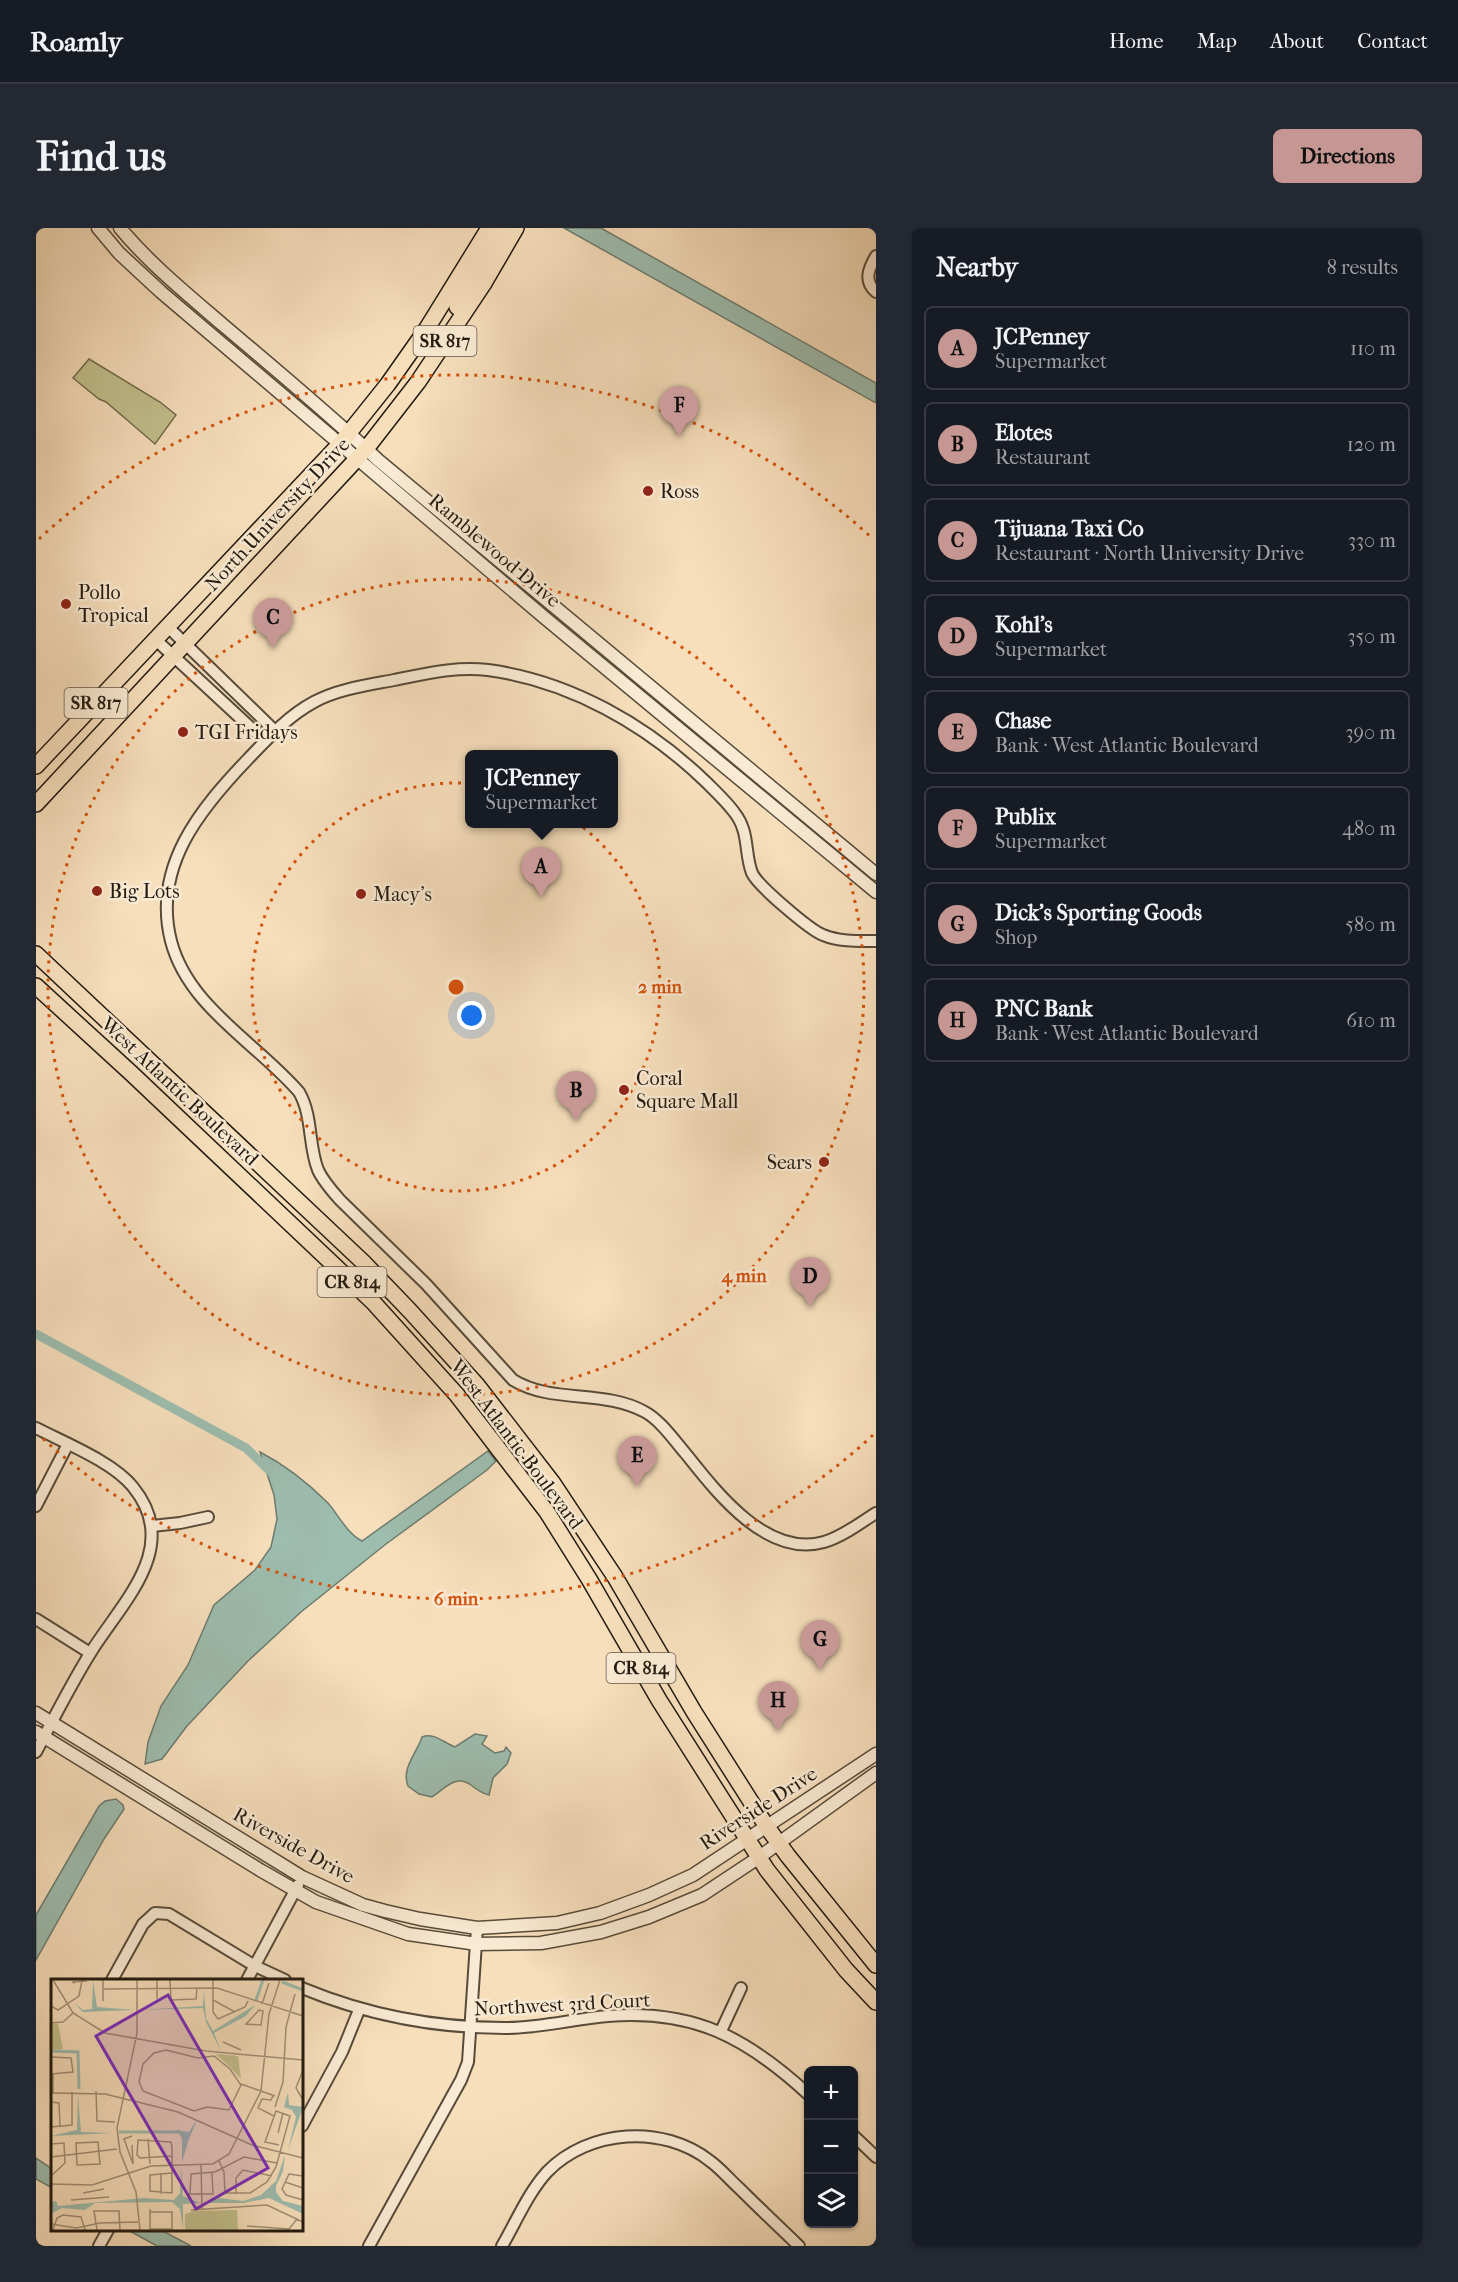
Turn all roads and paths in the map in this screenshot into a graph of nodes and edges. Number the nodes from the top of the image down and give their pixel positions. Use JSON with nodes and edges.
{"nodes":[{"id":1,"x":98,"y":228,"type":"edge"},
{"id":2,"x":120,"y":228,"type":"edge"},
{"id":3,"x":489,"y":228,"type":"edge"},
{"id":4,"x":500,"y":228,"type":"edge"},
{"id":5,"x":516,"y":228,"type":"edge"},
{"id":6,"x":876,"y":256,"type":"edge"},
{"id":7,"x":469,"y":261,"type":"junction"},
{"id":8,"x":484,"y":283,"type":"junction"},
{"id":9,"x":876,"y":292,"type":"edge"},
{"id":10,"x":446,"y":340,"type":"junction"},
{"id":11,"x":345,"y":438,"type":"junction"},
{"id":12,"x":362,"y":454,"type":"junction"},
{"id":13,"x":168,"y":627,"type":"junction"},
{"id":14,"x":156,"y":640,"type":"junction"},
{"id":15,"x":185,"y":644,"type":"junction"},
{"id":16,"x":174,"y":656,"type":"junction"},
{"id":17,"x":275,"y":731,"type":"junction"},
{"id":18,"x":265,"y":741,"type":"junction"},
{"id":19,"x":36,"y":766,"type":"edge"},
{"id":20,"x":36,"y":804,"type":"edge"},
{"id":21,"x":876,"y":874,"type":"edge"},
{"id":22,"x":876,"y":892,"type":"edge"},
{"id":23,"x":876,"y":941,"type":"edge"},
{"id":24,"x":36,"y":954,"type":"edge"},
{"id":25,"x":36,"y":986,"type":"edge"},
{"id":26,"x":36,"y":1428,"type":"edge"},
{"id":27,"x":68,"y":1444,"type":"junction"},
{"id":28,"x":36,"y":1506,"type":"edge"},
{"id":29,"x":876,"y":1513,"type":"edge"},
{"id":30,"x":208,"y":1517,"type":"dead end"},
{"id":31,"x":152,"y":1526,"type":"junction"},
{"id":32,"x":36,"y":1618,"type":"edge"},
{"id":33,"x":90,"y":1653,"type":"junction"},
{"id":34,"x":36,"y":1713,"type":"edge"},
{"id":35,"x":52,"y":1722,"type":"junction"},
{"id":36,"x":40,"y":1734,"type":"edge"},
{"id":37,"x":36,"y":1752,"type":"edge"},
{"id":38,"x":876,"y":1754,"type":"edge"},
{"id":39,"x":876,"y":1773,"type":"edge"},
{"id":40,"x":767,"y":1827,"type":"junction"},
{"id":41,"x":747,"y":1840,"type":"junction"},
{"id":42,"x":778,"y":1843,"type":"junction"},
{"id":43,"x":759,"y":1858,"type":"junction"},
{"id":44,"x":302,"y":1877,"type":"junction"},
{"id":45,"x":295,"y":1892,"type":"junction"},
{"id":46,"x":477,"y":1928,"type":"junction"},
{"id":47,"x":477,"y":1944,"type":"junction"},
{"id":48,"x":876,"y":1965,"type":"edge"},
{"id":49,"x":255,"y":1966,"type":"junction"},
{"id":50,"x":113,"y":1979,"type":"edge"},
{"id":51,"x":248,"y":1979,"type":"edge"},
{"id":52,"x":283,"y":1979,"type":"edge"},
{"id":53,"x":303,"y":1988,"type":"edge"},
{"id":54,"x":741,"y":1988,"type":"dead end"},
{"id":55,"x":876,"y":2002,"type":"edge"},
{"id":56,"x":359,"y":2010,"type":"junction"},
{"id":57,"x":471,"y":2027,"type":"junction"},
{"id":58,"x":722,"y":2031,"type":"junction"},
{"id":59,"x":804,"y":2090,"type":"edge"},
{"id":60,"x":303,"y":2124,"type":"edge"},
{"id":61,"x":858,"y":2140,"type":"edge"},
{"id":62,"x":876,"y":2157,"type":"edge"},
{"id":63,"x":107,"y":2231,"type":"edge"},
{"id":64,"x":99,"y":2246,"type":"edge"},
{"id":65,"x":369,"y":2246,"type":"edge"},
{"id":66,"x":502,"y":2246,"type":"edge"},
{"id":67,"x":799,"y":2246,"type":"edge"}],
"edges":[{"from":1,"to":11,"type":"street","name":"Ramblewood Drive"},
{"from":2,"to":11,"type":"street","name":"Ramblewood Drive"},
{"from":3,"to":7,"type":"main road","name":"North University Drive","number":"SR 817"},
{"from":4,"to":8,"type":"main road"},
{"from":5,"to":8,"type":"main road","name":"North University Drive","number":"SR 817"},
{"from":6,"to":9,"type":"street"},
{"from":7,"to":10,"type":"main road"},
{"from":7,"to":11,"type":"main road","name":"North University Drive","number":"SR 817"},
{"from":8,"to":10,"type":"main road","name":"North University Drive","number":"SR 817"},
{"from":10,"to":12,"type":"main road","name":"North University Drive","number":"SR 817"},
{"from":11,"to":12,"type":"street","name":"Ramblewood Drive"},
{"from":11,"to":13,"type":"main road","name":"North University Drive","number":"SR 817"},
{"from":12,"to":15,"type":"main road","name":"North University Drive","number":"SR 817"},
{"from":12,"to":21,"type":"street","name":"Ramblewood Drive"},
{"from":12,"to":22,"type":"street","name":"Ramblewood Drive"},
{"from":13,"to":14,"type":"main road","name":"North University Drive","number":"SR 817"},
{"from":13,"to":15,"type":"street"},
{"from":14,"to":16,"type":"street"},
{"from":14,"to":19,"type":"main road","name":"North University Drive","number":"SR 817"},
{"from":15,"to":16,"type":"main road","name":"North University Drive","number":"SR 817"},
{"from":15,"to":17,"type":"street"},
{"from":16,"to":18,"type":"street"},
{"from":16,"to":20,"type":"main road","name":"North University Drive","number":"SR 817"},
{"from":17,"to":18,"type":"street"},
{"from":17,"to":23,"type":"street"},
{"from":18,"to":29,"type":"street"},
{"from":24,"to":40,"type":"main road","name":"West Atlantic Boulevard","number":"CR 814"},
{"from":25,"to":41,"type":"main road","name":"West Atlantic Boulevard","number":"CR 814"},
{"from":26,"to":27,"type":"street"},
{"from":27,"to":28,"type":"street"},
{"from":27,"to":31,"type":"street"},
{"from":30,"to":31,"type":"street"},
{"from":31,"to":33,"type":"street"},
{"from":32,"to":33,"type":"street"},
{"from":33,"to":35,"type":"street"},
{"from":34,"to":35,"type":"street","name":"Riverside Drive"},
{"from":35,"to":36,"type":"street"},
{"from":35,"to":44,"type":"street","name":"Riverside Drive"},
{"from":36,"to":37,"type":"street"},
{"from":36,"to":45,"type":"street","name":"Riverside Drive"},
{"from":38,"to":40,"type":"street","name":"Riverside Drive"},
{"from":39,"to":42,"type":"street","name":"Riverside Drive"},
{"from":40,"to":41,"type":"street","name":"Riverside Drive"},
{"from":40,"to":42,"type":"main road","name":"West Atlantic Boulevard","number":"CR 814"},
{"from":41,"to":43,"type":"main road","name":"West Atlantic Boulevard","number":"CR 814"},
{"from":41,"to":46,"type":"street","name":"Riverside Drive"},
{"from":42,"to":43,"type":"street","name":"Riverside Drive"},
{"from":42,"to":48,"type":"main road","name":"West Atlantic Boulevard","number":"CR 814"},
{"from":43,"to":47,"type":"street","name":"Riverside Drive"},
{"from":43,"to":55,"type":"main road","name":"West Atlantic Boulevard","number":"CR 814"},
{"from":44,"to":45,"type":"street"},
{"from":44,"to":46,"type":"street","name":"Riverside Drive"},
{"from":45,"to":47,"type":"street","name":"Riverside Drive"},
{"from":45,"to":49,"type":"street"},
{"from":46,"to":47,"type":"street"},
{"from":47,"to":57,"type":"street"},
{"from":49,"to":50,"type":"street"},
{"from":49,"to":51,"type":"street"},
{"from":49,"to":52,"type":"street"},
{"from":53,"to":56,"type":"street","name":"Northwest 3rd Court"},
{"from":54,"to":58,"type":"street"},
{"from":56,"to":57,"type":"street","name":"Northwest 3rd Court"},
{"from":56,"to":60,"type":"street"},
{"from":57,"to":58,"type":"street","name":"Northwest 3rd Court"},
{"from":57,"to":65,"type":"street"},
{"from":58,"to":59,"type":"street","name":"Northwest 3rd Court"},
{"from":61,"to":62,"type":"street"},
{"from":63,"to":64,"type":"street"},
{"from":66,"to":67,"type":"street"}]}
